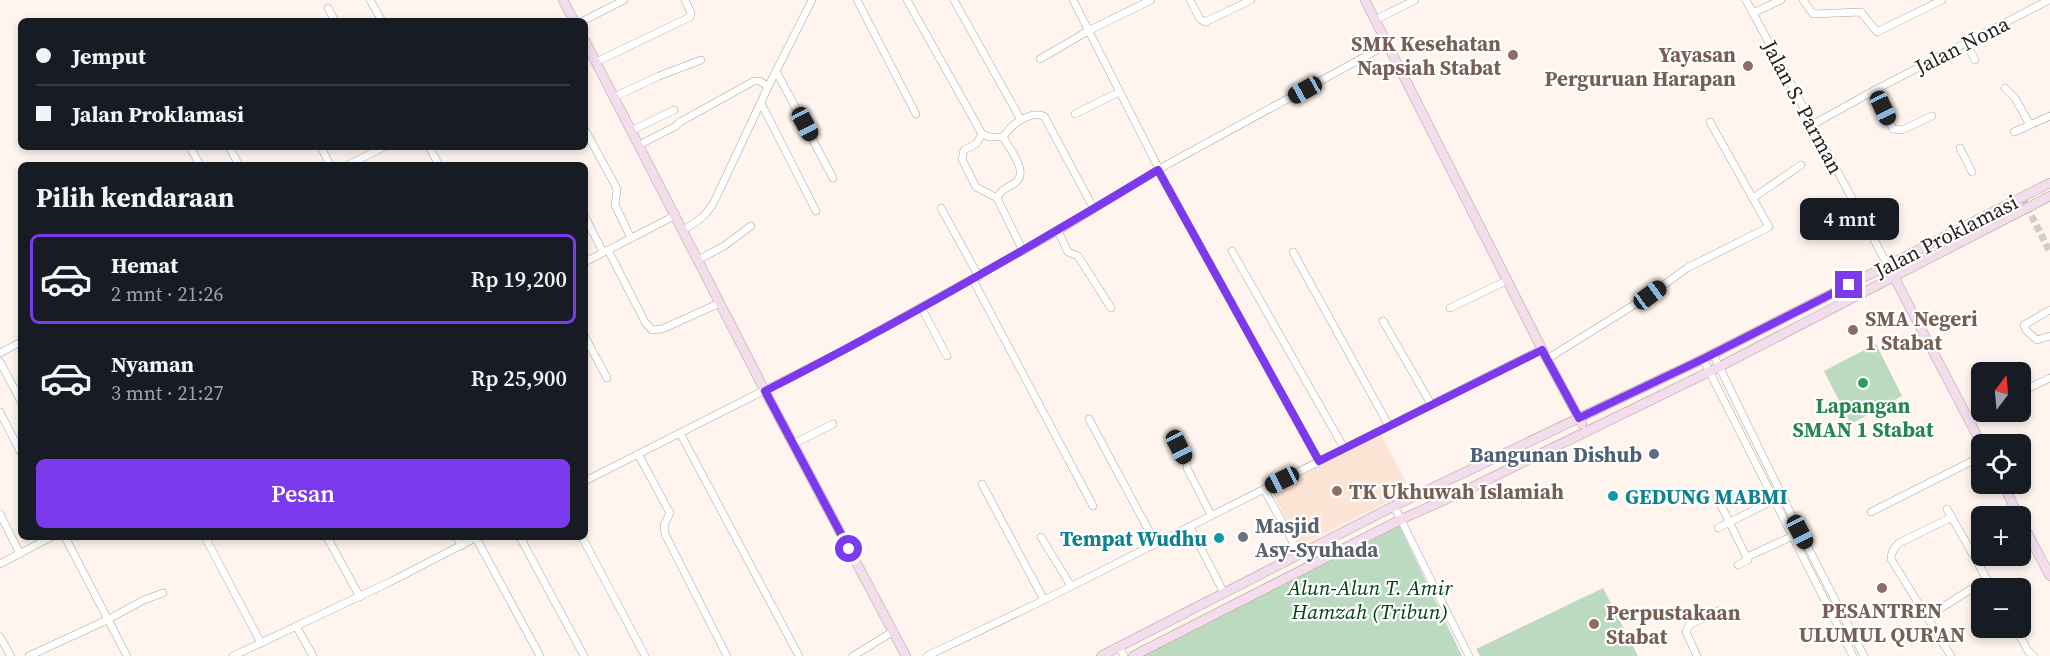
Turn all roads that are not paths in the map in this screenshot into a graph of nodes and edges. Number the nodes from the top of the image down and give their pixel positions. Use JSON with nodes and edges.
{"nodes":[{"id":1,"x":370,"y":0,"type":"edge"},
{"id":2,"x":563,"y":0,"type":"edge"},
{"id":3,"x":624,"y":0,"type":"edge"},
{"id":4,"x":685,"y":0,"type":"edge"},
{"id":5,"x":812,"y":0,"type":"edge"},
{"id":6,"x":857,"y":0,"type":"edge"},
{"id":7,"x":907,"y":0,"type":"edge"},
{"id":8,"x":954,"y":0,"type":"edge"},
{"id":9,"x":1073,"y":0,"type":"edge"},
{"id":10,"x":1151,"y":0,"type":"edge"},
{"id":11,"x":1190,"y":0,"type":"edge"},
{"id":12,"x":1251,"y":0,"type":"edge"},
{"id":13,"x":1365,"y":0,"type":"edge"},
{"id":14,"x":1415,"y":0,"type":"edge"},
{"id":15,"x":1746,"y":0,"type":"edge"},
{"id":16,"x":1781,"y":0,"type":"edge"},
{"id":17,"x":1803,"y":0,"type":"edge"},
{"id":18,"x":1942,"y":0,"type":"edge"},
{"id":19,"x":2049,"y":0,"type":"edge"},
{"id":20,"x":328,"y":8,"type":"dead end"},
{"id":21,"x":1753,"y":13,"type":"junction"},
{"id":22,"x":333,"y":18,"type":"edge"},
{"id":23,"x":380,"y":18,"type":"edge"},
{"id":24,"x":572,"y":18,"type":"edge"},
{"id":25,"x":588,"y":18,"type":"edge"},
{"id":26,"x":1375,"y":20,"type":"junction"},
{"id":27,"x":1088,"y":31,"type":"junction"},
{"id":28,"x":1965,"y":43,"type":"junction"},
{"id":29,"x":1388,"y":44,"type":"junction"},
{"id":30,"x":591,"y":57,"type":"edge"},
{"id":31,"x":1040,"y":59,"type":"dead end"},
{"id":32,"x":701,"y":60,"type":"dead end"},
{"id":33,"x":1975,"y":60,"type":"dead end"},
{"id":34,"x":776,"y":71,"type":"junction"},
{"id":35,"x":765,"y":84,"type":"junction"},
{"id":36,"x":2005,"y":88,"type":"dead end"},
{"id":37,"x":1875,"y":90,"type":"junction"},
{"id":38,"x":1119,"y":92,"type":"junction"},
{"id":39,"x":614,"y":97,"type":"junction"},
{"id":40,"x":761,"y":103,"type":"junction"},
{"id":41,"x":674,"y":110,"type":"dead end"},
{"id":42,"x":916,"y":114,"type":"dead end"},
{"id":43,"x":1075,"y":114,"type":"dead end"},
{"id":44,"x":1932,"y":116,"type":"dead end"},
{"id":45,"x":2050,"y":116,"type":"edge"},
{"id":46,"x":1021,"y":120,"type":"junction"},
{"id":47,"x":1710,"y":122,"type":"dead end"},
{"id":48,"x":1812,"y":125,"type":"junction"},
{"id":49,"x":2030,"y":125,"type":"junction"},
{"id":50,"x":632,"y":131,"type":"junction"},
{"id":51,"x":2014,"y":132,"type":"dead end"},
{"id":52,"x":982,"y":134,"type":"junction"},
{"id":53,"x":588,"y":135,"type":"edge"},
{"id":54,"x":1003,"y":137,"type":"junction"},
{"id":55,"x":639,"y":145,"type":"junction"},
{"id":56,"x":1960,"y":148,"type":"dead end"},
{"id":57,"x":379,"y":150,"type":"edge"},
{"id":58,"x":360,"y":162,"type":"edge"},
{"id":59,"x":1801,"y":165,"type":"dead end"},
{"id":60,"x":1158,"y":170,"type":"junction"},
{"id":61,"x":1972,"y":172,"type":"dead end"},
{"id":62,"x":833,"y":178,"type":"dead end"},
{"id":63,"x":2050,"y":183,"type":"edge"},
{"id":64,"x":2050,"y":196,"type":"edge"},
{"id":65,"x":997,"y":198,"type":"junction"},
{"id":66,"x":1753,"y":198,"type":"junction"},
{"id":67,"x":941,"y":208,"type":"dead end"},
{"id":68,"x":1094,"y":209,"type":"junction"},
{"id":69,"x":816,"y":211,"type":"dead end"},
{"id":70,"x":676,"y":215,"type":"junction"},
{"id":71,"x":588,"y":222,"type":"edge"},
{"id":72,"x":750,"y":226,"type":"dead end"},
{"id":73,"x":683,"y":230,"type":"junction"},
{"id":74,"x":1058,"y":231,"type":"junction"},
{"id":75,"x":630,"y":238,"type":"junction"},
{"id":76,"x":605,"y":251,"type":"junction"},
{"id":77,"x":1023,"y":251,"type":"junction"},
{"id":78,"x":1233,"y":251,"type":"dead end"},
{"id":79,"x":1293,"y":252,"type":"dead end"},
{"id":80,"x":588,"y":260,"type":"edge"},
{"id":81,"x":698,"y":261,"type":"junction"},
{"id":82,"x":1888,"y":266,"type":"junction"},
{"id":83,"x":1894,"y":277,"type":"junction"},
{"id":84,"x":976,"y":278,"type":"junction"},
{"id":85,"x":1508,"y":280,"type":"junction"},
{"id":86,"x":720,"y":303,"type":"junction"},
{"id":87,"x":921,"y":307,"type":"junction"},
{"id":88,"x":1111,"y":308,"type":"dead end"},
{"id":89,"x":1450,"y":308,"type":"dead end"},
{"id":90,"x":2050,"y":310,"type":"edge"},
{"id":91,"x":1383,"y":321,"type":"dead end"},
{"id":92,"x":2050,"y":336,"type":"edge"},
{"id":93,"x":588,"y":342,"type":"edge"},
{"id":94,"x":18,"y":344,"type":"edge"},
{"id":95,"x":0,"y":353,"type":"edge"},
{"id":96,"x":1545,"y":354,"type":"junction"},
{"id":97,"x":1713,"y":354,"type":"junction"},
{"id":98,"x":947,"y":356,"type":"dead end"},
{"id":99,"x":1703,"y":359,"type":"junction"},
{"id":100,"x":0,"y":362,"type":"edge"},
{"id":101,"x":1719,"y":367,"type":"junction"},
{"id":102,"x":1710,"y":372,"type":"junction"},
{"id":103,"x":608,"y":378,"type":"dead end"},
{"id":104,"x":2050,"y":378,"type":"edge"},
{"id":105,"x":2031,"y":387,"type":"edge"},
{"id":106,"x":765,"y":391,"type":"junction"},
{"id":107,"x":18,"y":395,"type":"edge"},
{"id":108,"x":1431,"y":404,"type":"junction"},
{"id":109,"x":0,"y":412,"type":"edge"},
{"id":110,"x":1579,"y":418,"type":"junction"},
{"id":111,"x":1089,"y":420,"type":"dead end"},
{"id":112,"x":1969,"y":422,"type":"joint"},
{"id":113,"x":833,"y":424,"type":"dead end"},
{"id":114,"x":1389,"y":426,"type":"junction"},
{"id":115,"x":1586,"y":431,"type":"junction"},
{"id":116,"x":680,"y":433,"type":"junction"},
{"id":117,"x":1976,"y":434,"type":"edge"},
{"id":118,"x":793,"y":444,"type":"junction"},
{"id":119,"x":18,"y":447,"type":"edge"},
{"id":120,"x":1179,"y":447,"type":"dead end"},
{"id":121,"x":1344,"y":448,"type":"junction"},
{"id":122,"x":638,"y":454,"type":"junction"},
{"id":123,"x":1319,"y":461,"type":"junction"},
{"id":124,"x":1971,"y":462,"type":"edge"},
{"id":125,"x":588,"y":479,"type":"edge"},
{"id":126,"x":982,"y":484,"type":"dead end"},
{"id":127,"x":1264,"y":489,"type":"junction"},
{"id":128,"x":1782,"y":495,"type":"junction"},
{"id":129,"x":1717,"y":498,"type":"dead end"},
{"id":130,"x":1774,"y":500,"type":"junction"},
{"id":131,"x":1093,"y":506,"type":"dead end"},
{"id":132,"x":1395,"y":506,"type":"junction"},
{"id":133,"x":1947,"y":509,"type":"dead end"},
{"id":134,"x":1871,"y":512,"type":"dead end"},
{"id":135,"x":0,"y":514,"type":"edge"},
{"id":136,"x":1212,"y":516,"type":"junction"},
{"id":137,"x":1952,"y":517,"type":"junction"},
{"id":138,"x":1402,"y":519,"type":"junction"},
{"id":139,"x":1729,"y":522,"type":"junction"},
{"id":140,"x":1190,"y":526,"type":"junction"},
{"id":141,"x":1718,"y":528,"type":"dead end"},
{"id":142,"x":1792,"y":536,"type":"junction"},
{"id":143,"x":1041,"y":537,"type":"dead end"},
{"id":144,"x":2031,"y":539,"type":"edge"},
{"id":145,"x":46,"y":540,"type":"edge"},
{"id":146,"x":67,"y":540,"type":"edge"},
{"id":147,"x":208,"y":540,"type":"edge"},
{"id":148,"x":329,"y":540,"type":"edge"},
{"id":149,"x":458,"y":540,"type":"edge"},
{"id":150,"x":472,"y":540,"type":"edge"},
{"id":151,"x":479,"y":540,"type":"edge"},
{"id":152,"x":522,"y":540,"type":"edge"},
{"id":153,"x":584,"y":540,"type":"edge"},
{"id":154,"x":1156,"y":544,"type":"junction"},
{"id":155,"x":461,"y":546,"type":"junction"},
{"id":156,"x":20,"y":554,"type":"junction"},
{"id":157,"x":1300,"y":555,"type":"junction"},
{"id":158,"x":1747,"y":557,"type":"junction"},
{"id":159,"x":0,"y":564,"type":"edge"},
{"id":160,"x":1738,"y":565,"type":"dead end"},
{"id":161,"x":2050,"y":576,"type":"edge"},
{"id":162,"x":1986,"y":578,"type":"edge"},
{"id":163,"x":1071,"y":586,"type":"junction"},
{"id":164,"x":1971,"y":589,"type":"edge"},
{"id":165,"x":163,"y":593,"type":"dead end"},
{"id":166,"x":1224,"y":593,"type":"junction"},
{"id":167,"x":360,"y":597,"type":"junction"},
{"id":168,"x":1044,"y":600,"type":"junction"},
{"id":169,"x":1718,"y":611,"type":"dead end"},
{"id":170,"x":1927,"y":617,"type":"junction"},
{"id":171,"x":107,"y":620,"type":"junction"},
{"id":172,"x":296,"y":626,"type":"junction"},
{"id":173,"x":894,"y":631,"type":"junction"},
{"id":174,"x":0,"y":637,"type":"edge"},
{"id":175,"x":2021,"y":638,"type":"edge"},
{"id":176,"x":261,"y":643,"type":"junction"},
{"id":177,"x":1119,"y":647,"type":"junction"},
{"id":178,"x":1860,"y":648,"type":"junction"},
{"id":179,"x":1851,"y":655,"type":"edge"},
{"id":180,"x":11,"y":656,"type":"edge"},
{"id":181,"x":29,"y":656,"type":"edge"},
{"id":182,"x":128,"y":656,"type":"edge"},
{"id":183,"x":233,"y":656,"type":"edge"},
{"id":184,"x":313,"y":656,"type":"edge"},
{"id":185,"x":540,"y":656,"type":"edge"},
{"id":186,"x":584,"y":656,"type":"edge"},
{"id":187,"x":645,"y":656,"type":"edge"},
{"id":188,"x":728,"y":656,"type":"edge"},
{"id":189,"x":799,"y":656,"type":"edge"},
{"id":190,"x":853,"y":656,"type":"edge"},
{"id":191,"x":906,"y":656,"type":"edge"},
{"id":192,"x":927,"y":656,"type":"edge"},
{"id":193,"x":1101,"y":656,"type":"edge"},
{"id":194,"x":1124,"y":656,"type":"edge"},
{"id":195,"x":1132,"y":656,"type":"edge"},
{"id":196,"x":1468,"y":656,"type":"edge"},
{"id":197,"x":1697,"y":656,"type":"edge"},
{"id":198,"x":1864,"y":656,"type":"edge"},
{"id":199,"x":1951,"y":656,"type":"edge"},
{"id":200,"x":2034,"y":656,"type":"edge"}],
"edges":[{"from":1,"to":23,"type":"street"},
{"from":2,"to":24,"type":"street"},
{"from":3,"to":25,"type":"street"},
{"from":4,"to":30,"type":"street"},
{"from":5,"to":34,"type":"street"},
{"from":6,"to":42,"type":"street"},
{"from":7,"to":52,"type":"street"},
{"from":8,"to":46,"type":"street"},
{"from":9,"to":27,"type":"street"},
{"from":10,"to":27,"type":"street"},
{"from":11,"to":12,"type":"street"},
{"from":13,"to":26,"type":"street"},
{"from":14,"to":26,"type":"street"},
{"from":15,"to":21,"type":"street","name":"Jalan S. Parman"},
{"from":16,"to":21,"type":"street"},
{"from":17,"to":18,"type":"street"},
{"from":19,"to":28,"type":"street","name":"Jalan Nona"},
{"from":20,"to":22,"type":"street"},
{"from":21,"to":48,"type":"street","name":"Jalan S. Parman"},
{"from":26,"to":29,"type":"street"},
{"from":27,"to":31,"type":"street"},
{"from":27,"to":38,"type":"street"},
{"from":28,"to":33,"type":"street"},
{"from":28,"to":37,"type":"street","name":"Jalan Nona"},
{"from":29,"to":60,"type":"street"},
{"from":29,"to":85,"type":"street"},
{"from":30,"to":39,"type":"street"},
{"from":32,"to":39,"type":"street"},
{"from":34,"to":35,"type":"street"},
{"from":34,"to":62,"type":"street"},
{"from":35,"to":40,"type":"street"},
{"from":35,"to":55,"type":"street"},
{"from":36,"to":49,"type":"street"},
{"from":37,"to":44,"type":"street"},
{"from":37,"to":48,"type":"street","name":"Jalan Nona"},
{"from":38,"to":43,"type":"street"},
{"from":38,"to":60,"type":"street"},
{"from":39,"to":50,"type":"street"},
{"from":40,"to":69,"type":"street"},
{"from":40,"to":73,"type":"street"},
{"from":41,"to":50,"type":"street"},
{"from":45,"to":49,"type":"street"},
{"from":46,"to":54,"type":"street"},
{"from":46,"to":68,"type":"street"},
{"from":47,"to":66,"type":"street"},
{"from":48,"to":82,"type":"street","name":"Jalan S. Parman"},
{"from":49,"to":51,"type":"street"},
{"from":50,"to":55,"type":"street"},
{"from":52,"to":54,"type":"street"},
{"from":52,"to":65,"type":"street"},
{"from":53,"to":75,"type":"street"},
{"from":54,"to":65,"type":"street"},
{"from":55,"to":70,"type":"street"},
{"from":56,"to":61,"type":"street"},
{"from":57,"to":58,"type":"street"},
{"from":59,"to":66,"type":"street"},
{"from":60,"to":68,"type":"street"},
{"from":60,"to":123,"type":"street"},
{"from":63,"to":82,"type":"street","name":"Jalan Proklamasi"},
{"from":64,"to":83,"type":"street","name":"Jalan Proklamasi"},
{"from":65,"to":77,"type":"street"},
{"from":66,"to":96,"type":"street"},
{"from":67,"to":84,"type":"street"},
{"from":68,"to":74,"type":"street"},
{"from":70,"to":73,"type":"street"},
{"from":70,"to":75,"type":"street"},
{"from":71,"to":76,"type":"street"},
{"from":72,"to":81,"type":"street"},
{"from":73,"to":81,"type":"street"},
{"from":74,"to":77,"type":"street"},
{"from":74,"to":88,"type":"street"},
{"from":75,"to":76,"type":"street"},
{"from":76,"to":80,"type":"street"},
{"from":76,"to":86,"type":"street"},
{"from":77,"to":84,"type":"street"},
{"from":78,"to":121,"type":"street"},
{"from":79,"to":114,"type":"street"},
{"from":81,"to":86,"type":"street"},
{"from":82,"to":83,"type":"street","name":"Jalan S. Parman"},
{"from":82,"to":97,"type":"street","name":"Jalan Proklamasi"},
{"from":83,"to":101,"type":"street","name":"Jalan Proklamasi"},
{"from":83,"to":112,"type":"street"},
{"from":84,"to":87,"type":"street"},
{"from":84,"to":131,"type":"street"},
{"from":85,"to":89,"type":"street"},
{"from":85,"to":96,"type":"street"},
{"from":86,"to":106,"type":"street"},
{"from":87,"to":98,"type":"street"},
{"from":87,"to":106,"type":"street"},
{"from":90,"to":92,"type":"street"},
{"from":91,"to":108,"type":"street"},
{"from":93,"to":103,"type":"street"},
{"from":94,"to":95,"type":"street"},
{"from":96,"to":108,"type":"street"},
{"from":96,"to":110,"type":"street"},
{"from":97,"to":99,"type":"street","name":"Jalan Proklamasi"},
{"from":97,"to":101,"type":"street"},
{"from":99,"to":102,"type":"street"},
{"from":99,"to":110,"type":"street","name":"Jalan Proklamasi"},
{"from":100,"to":107,"type":"street"},
{"from":101,"to":102,"type":"street","name":"Jalan Proklamasi"},
{"from":101,"to":128,"type":"street"},
{"from":102,"to":115,"type":"street","name":"Jalan Proklamasi"},
{"from":102,"to":130,"type":"street"},
{"from":104,"to":105,"type":"street"},
{"from":106,"to":116,"type":"street"},
{"from":106,"to":118,"type":"street"},
{"from":108,"to":114,"type":"street"},
{"from":109,"to":119,"type":"street"},
{"from":110,"to":115,"type":"street"},
{"from":110,"to":132,"type":"street","name":"Jalan Proklamasi"},
{"from":111,"to":154,"type":"street"},
{"from":112,"to":117,"type":"street"},
{"from":113,"to":118,"type":"street"},
{"from":114,"to":121,"type":"street"},
{"from":115,"to":138,"type":"street","name":"Jalan Proklamasi"},
{"from":116,"to":122,"type":"street"},
{"from":116,"to":189,"type":"street"},
{"from":118,"to":173,"type":"street"},
{"from":120,"to":136,"type":"street"},
{"from":121,"to":123,"type":"street"},
{"from":122,"to":125,"type":"street"},
{"from":122,"to":188,"type":"street"},
{"from":123,"to":127,"type":"street"},
{"from":124,"to":134,"type":"street"},
{"from":126,"to":168,"type":"street"},
{"from":127,"to":136,"type":"street"},
{"from":127,"to":157,"type":"street"},
{"from":128,"to":130,"type":"street"},
{"from":128,"to":178,"type":"street"},
{"from":129,"to":139,"type":"street"},
{"from":130,"to":139,"type":"street"},
{"from":130,"to":142,"type":"street"},
{"from":132,"to":138,"type":"street"},
{"from":132,"to":157,"type":"street","name":"Jalan Proklamasi"},
{"from":133,"to":137,"type":"street"},
{"from":135,"to":156,"type":"street"},
{"from":136,"to":140,"type":"street"},
{"from":137,"to":162,"type":"street"},
{"from":137,"to":170,"type":"street"},
{"from":138,"to":195,"type":"street","name":"Jalan Proklamasi"},
{"from":138,"to":196,"type":"street"},
{"from":139,"to":141,"type":"street"},
{"from":139,"to":158,"type":"street"},
{"from":140,"to":154,"type":"street"},
{"from":140,"to":166,"type":"street"},
{"from":142,"to":158,"type":"street"},
{"from":142,"to":179,"type":"street"},
{"from":143,"to":163,"type":"street"},
{"from":144,"to":161,"type":"street"},
{"from":145,"to":156,"type":"street"},
{"from":146,"to":171,"type":"street"},
{"from":147,"to":176,"type":"street"},
{"from":148,"to":167,"type":"street"},
{"from":149,"to":155,"type":"street"},
{"from":150,"to":155,"type":"street"},
{"from":151,"to":185,"type":"street"},
{"from":152,"to":186,"type":"street"},
{"from":153,"to":187,"type":"street"},
{"from":154,"to":163,"type":"street"},
{"from":155,"to":167,"type":"street"},
{"from":156,"to":159,"type":"street"},
{"from":157,"to":166,"type":"street","name":"Jalan Proklamasi"},
{"from":158,"to":160,"type":"street"},
{"from":163,"to":168,"type":"street"},
{"from":164,"to":170,"type":"street"},
{"from":165,"to":171,"type":"street"},
{"from":166,"to":177,"type":"street","name":"Jalan Proklamasi"},
{"from":167,"to":172,"type":"street"},
{"from":168,"to":192,"type":"street"},
{"from":169,"to":197,"type":"street"},
{"from":170,"to":199,"type":"street"},
{"from":171,"to":181,"type":"street"},
{"from":171,"to":182,"type":"street"},
{"from":172,"to":176,"type":"street"},
{"from":172,"to":184,"type":"street"},
{"from":173,"to":190,"type":"street"},
{"from":173,"to":191,"type":"street"},
{"from":174,"to":180,"type":"street"},
{"from":175,"to":200,"type":"street"},
{"from":176,"to":183,"type":"street"},
{"from":177,"to":193,"type":"street","name":"Jalan Proklamasi"},
{"from":177,"to":194,"type":"street"},
{"from":178,"to":179,"type":"street"},
{"from":178,"to":198,"type":"street"}]}
